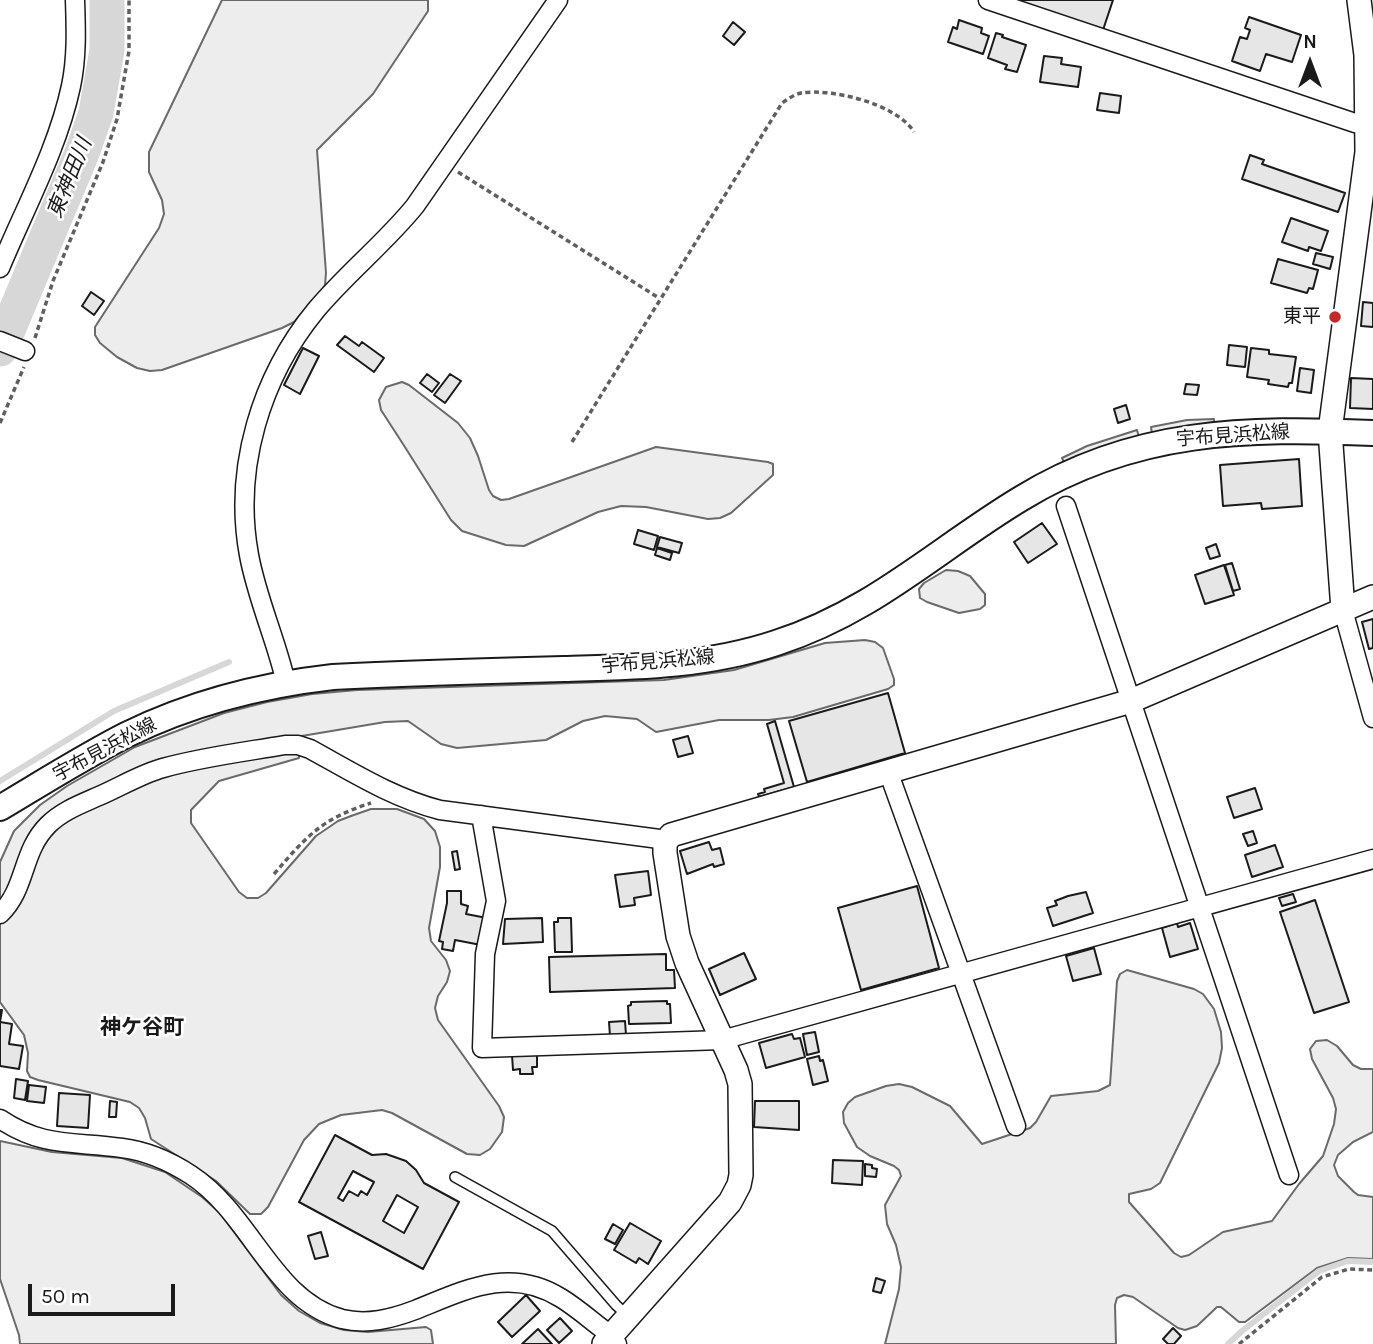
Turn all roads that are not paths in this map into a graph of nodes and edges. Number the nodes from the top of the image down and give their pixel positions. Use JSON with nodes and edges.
{"nodes":[{"id":1,"x":75,"y":0,"type":"edge"},
{"id":2,"x":558,"y":0,"type":"edge"},
{"id":3,"x":988,"y":0,"type":"edge"},
{"id":4,"x":1359,"y":0,"type":"edge"},
{"id":5,"x":1371,"y":126,"type":"edge"},
{"id":6,"x":0,"y":268,"type":"edge"},
{"id":7,"x":0,"y":341,"type":"edge"},
{"id":8,"x":27,"y":352,"type":"road end"},
{"id":9,"x":1330,"y":431,"type":"junction"},
{"id":10,"x":1373,"y":433,"type":"edge"},
{"id":11,"x":1066,"y":506,"type":"dead end"},
{"id":12,"x":1373,"y":597,"type":"edge"},
{"id":13,"x":1343,"y":610,"type":"junction"},
{"id":14,"x":286,"y":683,"type":"junction"},
{"id":15,"x":1131,"y":701,"type":"junction"},
{"id":16,"x":1373,"y":718,"type":"edge"},
{"id":17,"x":888,"y":771,"type":"junction"},
{"id":18,"x":0,"y":808,"type":"edge"},
{"id":19,"x":481,"y":815,"type":"junction"},
{"id":20,"x":667,"y":840,"type":"junction"},
{"id":21,"x":1373,"y":859,"type":"edge"},
{"id":22,"x":1200,"y":907,"type":"junction"},
{"id":23,"x":0,"y":914,"type":"edge"},
{"id":24,"x":961,"y":974,"type":"junction"},
{"id":25,"x":722,"y":1040,"type":"junction"},
{"id":26,"x":0,"y":1119,"type":"edge"},
{"id":27,"x":1016,"y":1126,"type":"dead end"},
{"id":28,"x":1289,"y":1175,"type":"dead end"},
{"id":29,"x":455,"y":1177,"type":"dead end"},
{"id":30,"x":629,"y":1317,"type":"junction"},
{"id":31,"x":611,"y":1341,"type":"edge"}],
"edges":[{"from":1,"to":6,"type":"street"},
{"from":2,"to":14,"type":"street"},
{"from":3,"to":5,"type":"street"},
{"from":4,"to":5,"type":"street"},
{"from":5,"to":9,"type":"street"},
{"from":7,"to":8,"type":"street"},
{"from":9,"to":10,"type":"main road","name":"宇布見浜松線"},
{"from":9,"to":13,"type":"street"},
{"from":9,"to":14,"type":"main road","name":"宇布見浜松線"},
{"from":11,"to":15,"type":"street"},
{"from":12,"to":13,"type":"street"},
{"from":13,"to":15,"type":"street"},
{"from":13,"to":16,"type":"street"},
{"from":14,"to":18,"type":"main road","name":"宇布見浜松線"},
{"from":15,"to":17,"type":"street"},
{"from":15,"to":22,"type":"street"},
{"from":17,"to":20,"type":"street"},
{"from":17,"to":24,"type":"street"},
{"from":19,"to":20,"type":"street"},
{"from":19,"to":23,"type":"street"},
{"from":19,"to":25,"type":"street"},
{"from":20,"to":25,"type":"street"},
{"from":21,"to":22,"type":"street"},
{"from":22,"to":24,"type":"street"},
{"from":22,"to":28,"type":"street"},
{"from":24,"to":25,"type":"street"},
{"from":24,"to":27,"type":"street"},
{"from":25,"to":30,"type":"street"},
{"from":26,"to":31,"type":"street"},
{"from":29,"to":30,"type":"lane"},
{"from":30,"to":31,"type":"street"}]}
